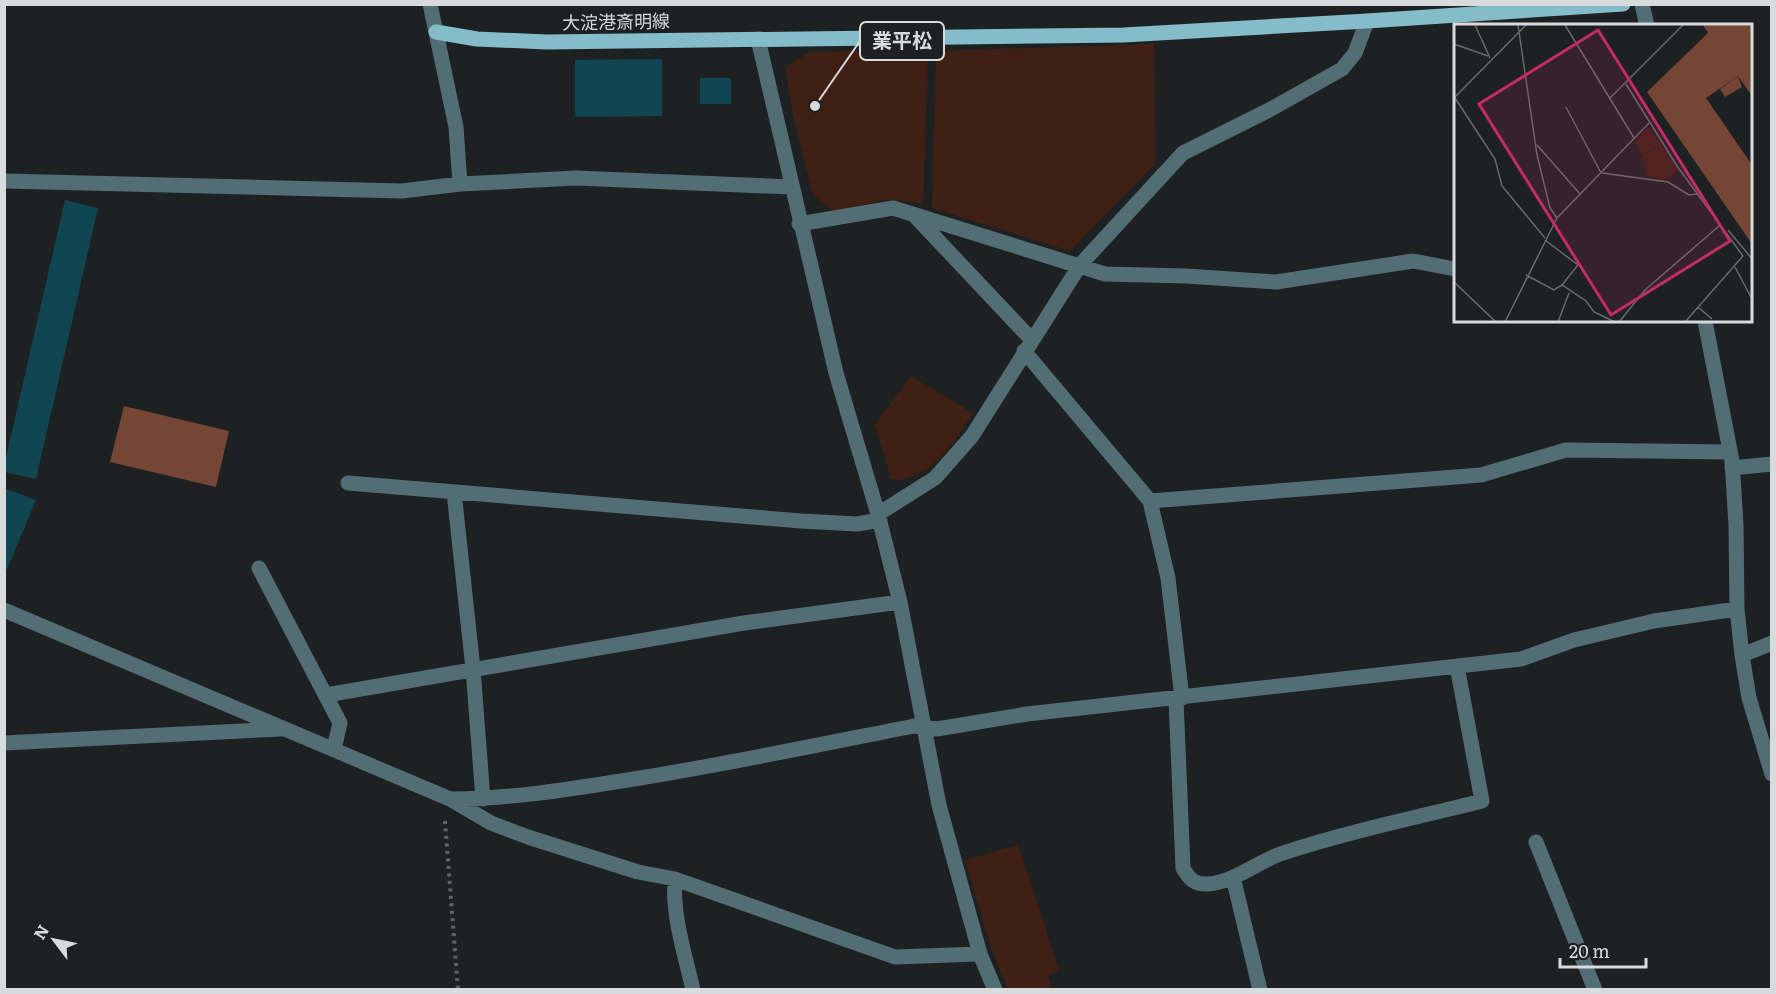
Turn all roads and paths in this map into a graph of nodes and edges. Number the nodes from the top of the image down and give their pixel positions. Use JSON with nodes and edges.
{"nodes":[{"id":1,"x":430,"y":4,"type":"edge"},
{"id":2,"x":1623,"y":4,"type":"edge"},
{"id":3,"x":1642,"y":4,"type":"edge"},
{"id":4,"x":1367,"y":21,"type":"junction"},
{"id":5,"x":1647,"y":24,"type":"edge"},
{"id":6,"x":436,"y":32,"type":"junction"},
{"id":7,"x":758,"y":39,"type":"junction"},
{"id":8,"x":4,"y":181,"type":"edge"},
{"id":9,"x":460,"y":184,"type":"junction"},
{"id":10,"x":791,"y":187,"type":"junction"},
{"id":11,"x":914,"y":214,"type":"junction"},
{"id":12,"x":800,"y":224,"type":"junction"},
{"id":13,"x":1080,"y":265,"type":"junction"},
{"id":14,"x":1454,"y":269,"type":"edge"},
{"id":15,"x":1705,"y":322,"type":"edge"},
{"id":16,"x":1028,"y":345,"type":"junction"},
{"id":17,"x":1730,"y":452,"type":"junction"},
{"id":18,"x":1772,"y":464,"type":"edge"},
{"id":19,"x":1732,"y":468,"type":"junction"},
{"id":20,"x":348,"y":483,"type":"dead end"},
{"id":21,"x":454,"y":492,"type":"junction"},
{"id":22,"x":1150,"y":501,"type":"junction"},
{"id":23,"x":879,"y":517,"type":"junction"},
{"id":24,"x":259,"y":568,"type":"dead end"},
{"id":25,"x":900,"y":602,"type":"junction"},
{"id":26,"x":1737,"y":609,"type":"junction"},
{"id":27,"x":4,"y":610,"type":"edge"},
{"id":28,"x":1772,"y":644,"type":"edge"},
{"id":29,"x":1742,"y":655,"type":"junction"},
{"id":30,"x":1457,"y":666,"type":"junction"},
{"id":31,"x":473,"y":669,"type":"junction"},
{"id":32,"x":326,"y":695,"type":"junction"},
{"id":33,"x":1179,"y":699,"type":"junction"},
{"id":34,"x":924,"y":726,"type":"junction"},
{"id":35,"x":287,"y":728,"type":"junction"},
{"id":36,"x":4,"y":743,"type":"edge"},
{"id":37,"x":334,"y":749,"type":"junction"},
{"id":38,"x":1772,"y":774,"type":"edge"},
{"id":39,"x":450,"y":799,"type":"junction"},
{"id":40,"x":483,"y":799,"type":"junction"},
{"id":41,"x":1536,"y":842,"type":"dead end"},
{"id":42,"x":1233,"y":877,"type":"junction"},
{"id":43,"x":675,"y":879,"type":"junction"},
{"id":44,"x":980,"y":954,"type":"junction"},
{"id":45,"x":458,"y":990,"type":"edge"},
{"id":46,"x":693,"y":990,"type":"edge"},
{"id":47,"x":995,"y":990,"type":"edge"},
{"id":48,"x":1260,"y":990,"type":"edge"},
{"id":49,"x":1595,"y":990,"type":"edge"}],
"edges":[{"from":1,"to":6,"type":"street"},
{"from":2,"to":4,"type":"main road","name":"大淀港斎明線"},
{"from":3,"to":5,"type":"street"},
{"from":4,"to":7,"type":"main road","name":"大淀港斎明線"},
{"from":4,"to":13,"type":"street"},
{"from":6,"to":7,"type":"main road","name":"大淀港斎明線"},
{"from":6,"to":9,"type":"street"},
{"from":7,"to":10,"type":"street"},
{"from":8,"to":9,"type":"street"},
{"from":9,"to":10,"type":"street"},
{"from":10,"to":12,"type":"street"},
{"from":11,"to":12,"type":"street"},
{"from":11,"to":13,"type":"street"},
{"from":11,"to":16,"type":"street"},
{"from":12,"to":23,"type":"street"},
{"from":13,"to":14,"type":"street"},
{"from":13,"to":16,"type":"street"},
{"from":15,"to":17,"type":"street"},
{"from":16,"to":22,"type":"street"},
{"from":16,"to":23,"type":"street"},
{"from":17,"to":19,"type":"street"},
{"from":17,"to":22,"type":"street"},
{"from":18,"to":19,"type":"street"},
{"from":19,"to":26,"type":"street"},
{"from":20,"to":21,"type":"street"},
{"from":21,"to":23,"type":"street"},
{"from":21,"to":31,"type":"street"},
{"from":22,"to":33,"type":"street"},
{"from":23,"to":25,"type":"street"},
{"from":24,"to":32,"type":"street"},
{"from":25,"to":31,"type":"street"},
{"from":25,"to":34,"type":"street"},
{"from":26,"to":29,"type":"street"},
{"from":26,"to":30,"type":"street"},
{"from":27,"to":35,"type":"street"},
{"from":28,"to":29,"type":"street"},
{"from":29,"to":38,"type":"street"},
{"from":30,"to":33,"type":"street"},
{"from":30,"to":42,"type":"street"},
{"from":31,"to":32,"type":"street"},
{"from":31,"to":40,"type":"street"},
{"from":32,"to":37,"type":"street"},
{"from":33,"to":34,"type":"street"},
{"from":33,"to":42,"type":"street"},
{"from":34,"to":40,"type":"street"},
{"from":34,"to":44,"type":"street"},
{"from":35,"to":36,"type":"street"},
{"from":35,"to":37,"type":"street"},
{"from":37,"to":39,"type":"street"},
{"from":39,"to":40,"type":"street"},
{"from":39,"to":43,"type":"street"},
{"from":39,"to":45,"type":"path"},
{"from":41,"to":49,"type":"street"},
{"from":42,"to":48,"type":"street"},
{"from":43,"to":44,"type":"street"},
{"from":43,"to":46,"type":"street"},
{"from":44,"to":47,"type":"street"}]}
